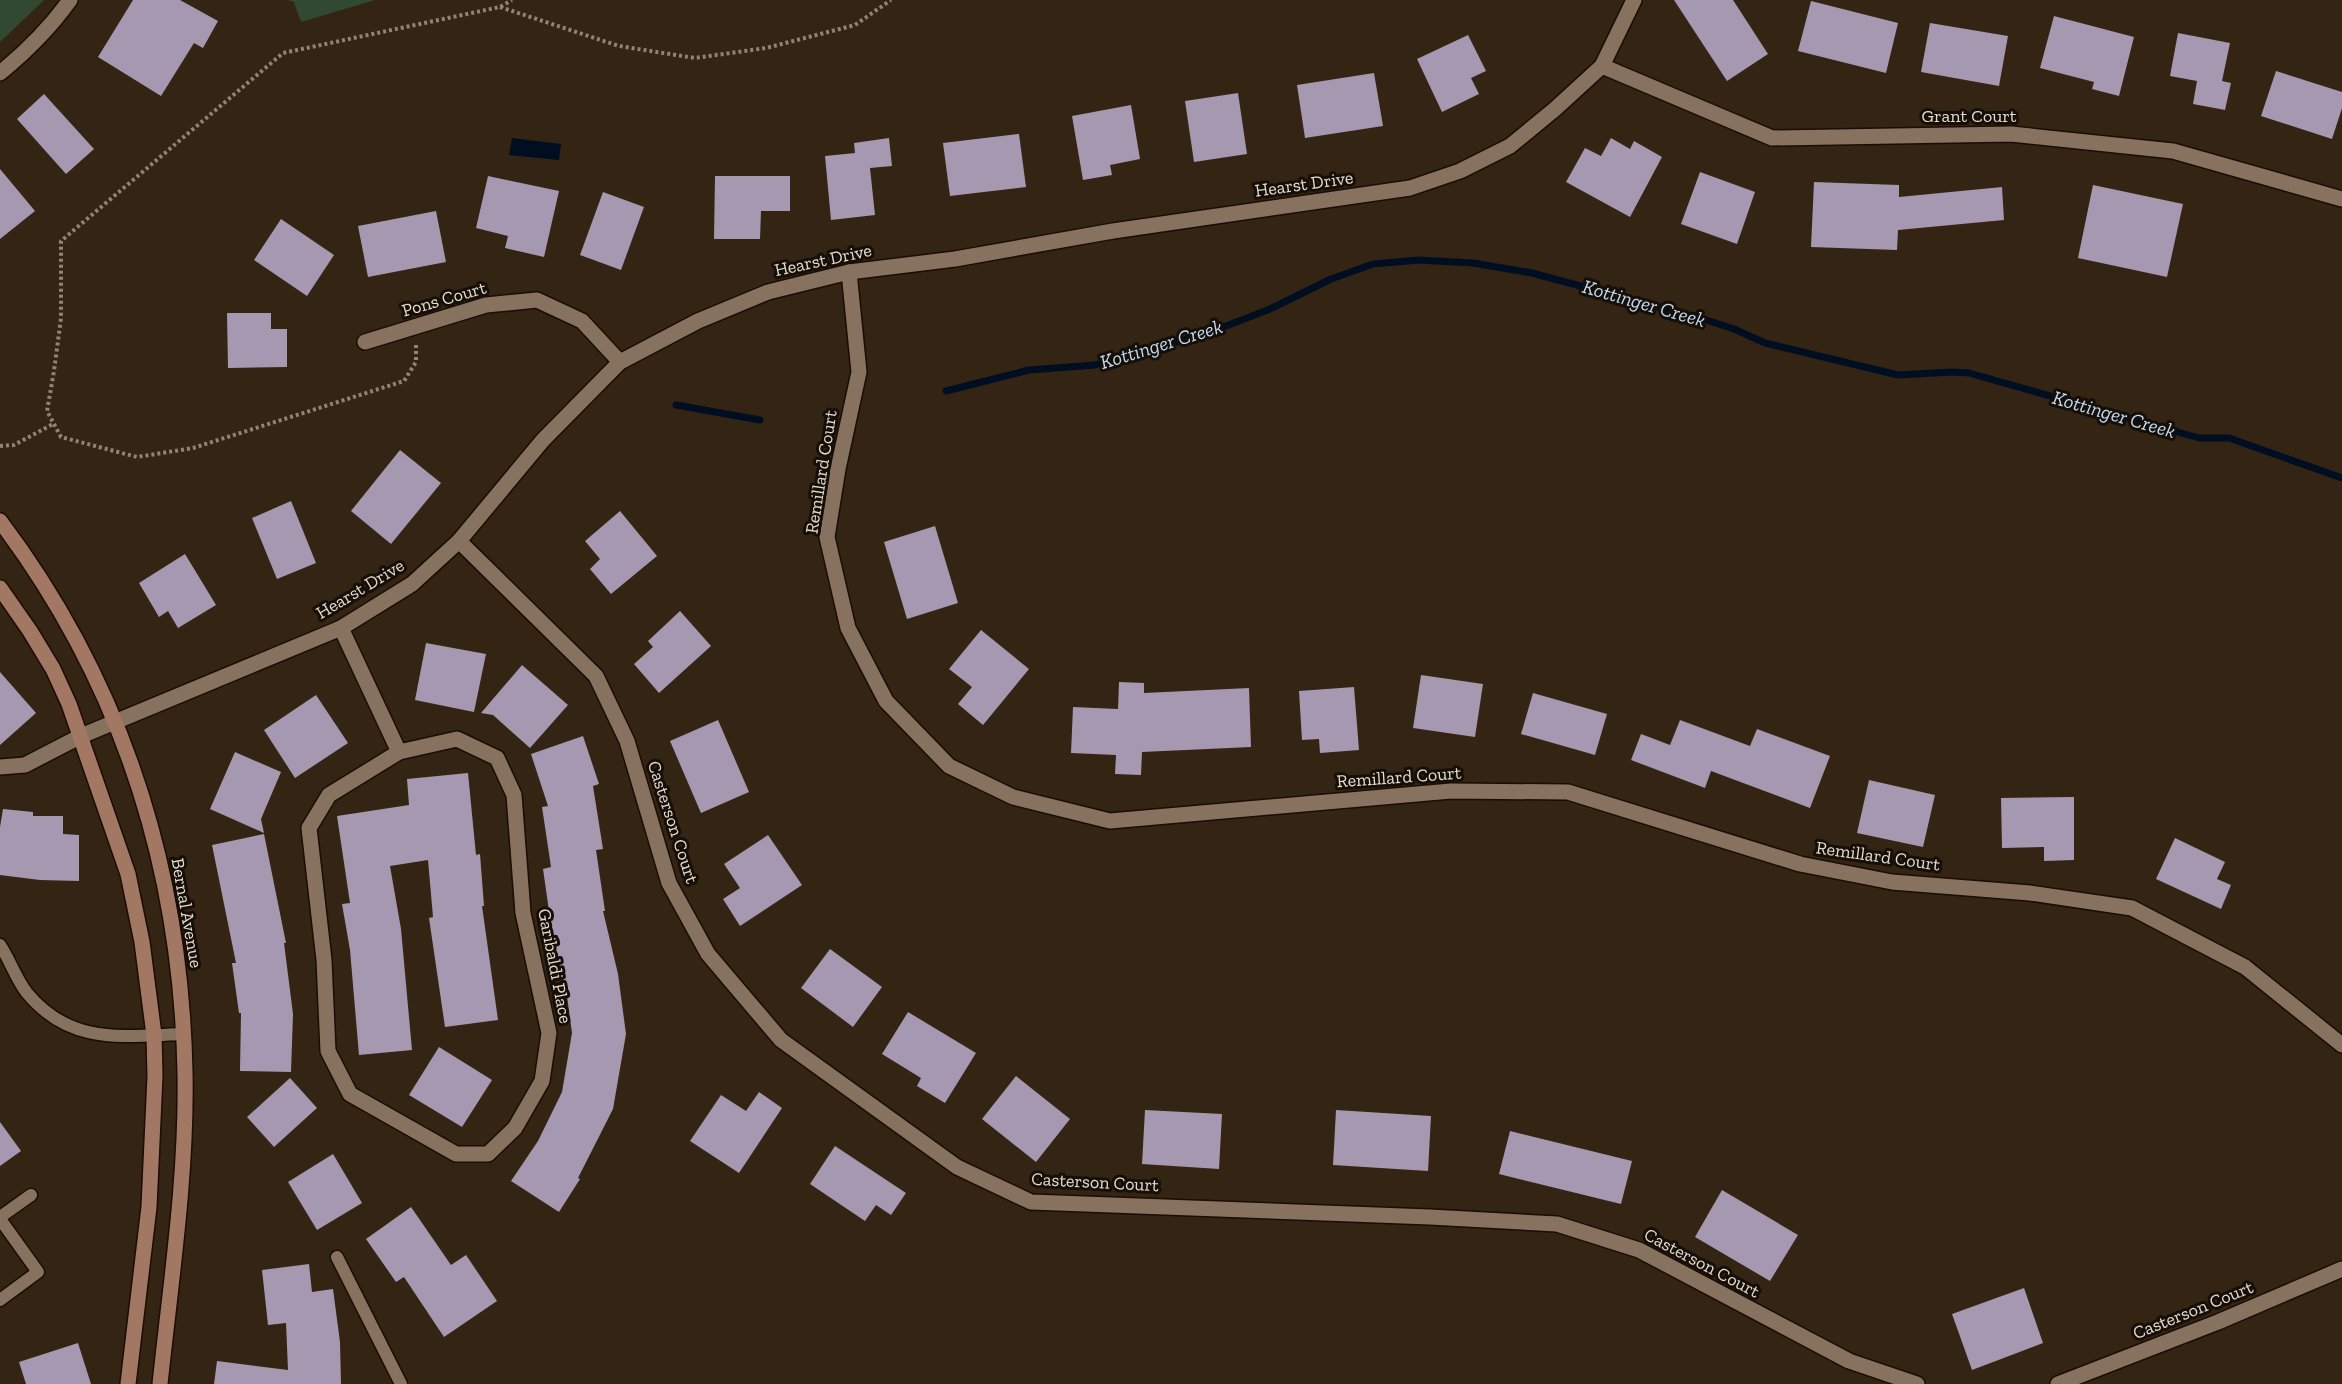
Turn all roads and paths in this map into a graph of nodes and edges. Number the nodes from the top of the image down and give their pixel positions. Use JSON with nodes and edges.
{"nodes":[{"id":1,"x":70,"y":0,"type":"edge"},
{"id":2,"x":512,"y":0,"type":"edge"},
{"id":3,"x":891,"y":0,"type":"edge"},
{"id":4,"x":1634,"y":0,"type":"edge"},
{"id":5,"x":500,"y":7,"type":"junction"},
{"id":6,"x":1602,"y":66,"type":"junction"},
{"id":7,"x":0,"y":73,"type":"edge"},
{"id":8,"x":2342,"y":199,"type":"edge"},
{"id":9,"x":849,"y":272,"type":"junction"},
{"id":10,"x":411,"y":328,"type":"junction"},
{"id":11,"x":364,"y":342,"type":"dead end"},
{"id":12,"x":620,"y":362,"type":"junction"},
{"id":13,"x":53,"y":424,"type":"junction"},
{"id":14,"x":0,"y":446,"type":"edge"},
{"id":15,"x":0,"y":521,"type":"edge"},
{"id":16,"x":459,"y":541,"type":"junction"},
{"id":17,"x":0,"y":588,"type":"edge"},
{"id":18,"x":341,"y":627,"type":"junction"},
{"id":19,"x":116,"y":722,"type":"junction"},
{"id":20,"x":81,"y":736,"type":"junction"},
{"id":21,"x":399,"y":752,"type":"junction"},
{"id":22,"x":0,"y":767,"type":"edge"},
{"id":23,"x":0,"y":945,"type":"edge"},
{"id":24,"x":184,"y":1034,"type":"junction"},
{"id":25,"x":154,"y":1035,"type":"junction"},
{"id":26,"x":2342,"y":1045,"type":"edge"},
{"id":27,"x":31,"y":1195,"type":"dead end"},
{"id":28,"x":0,"y":1218,"type":"edge"},
{"id":29,"x":337,"y":1257,"type":"dead end"},
{"id":30,"x":2342,"y":1269,"type":"edge"},
{"id":31,"x":0,"y":1300,"type":"edge"},
{"id":32,"x":128,"y":1384,"type":"edge"},
{"id":33,"x":160,"y":1384,"type":"edge"},
{"id":34,"x":401,"y":1384,"type":"edge"},
{"id":35,"x":1917,"y":1384,"type":"edge"},
{"id":36,"x":2058,"y":1384,"type":"edge"}],
"edges":[{"from":1,"to":7,"type":"street"},
{"from":2,"to":5,"type":"path"},
{"from":3,"to":5,"type":"path"},
{"from":4,"to":6,"type":"street","name":"Hearst Drive"},
{"from":5,"to":13,"type":"path"},
{"from":6,"to":8,"type":"street","name":"Grant Court"},
{"from":6,"to":9,"type":"street","name":"Hearst Drive"},
{"from":9,"to":12,"type":"street","name":"Hearst Drive"},
{"from":9,"to":26,"type":"street","name":"Remillard Court"},
{"from":10,"to":11,"type":"street","name":"Pons Court"},
{"from":10,"to":12,"type":"street","name":"Pons Court"},
{"from":10,"to":13,"type":"path"},
{"from":12,"to":16,"type":"street","name":"Hearst Drive"},
{"from":13,"to":14,"type":"path"},
{"from":15,"to":19,"type":"main road","name":"Bernal Avenue"},
{"from":16,"to":18,"type":"street","name":"Hearst Drive"},
{"from":16,"to":35,"type":"street","name":"Casterson Court"},
{"from":17,"to":20,"type":"main road"},
{"from":18,"to":19,"type":"street","name":"Hearst Drive"},
{"from":18,"to":21,"type":"street"},
{"from":19,"to":20,"type":"street","name":"Hearst Drive"},
{"from":19,"to":24,"type":"main road","name":"Bernal Avenue"},
{"from":20,"to":22,"type":"street","name":"Hearst Drive"},
{"from":20,"to":25,"type":"main road"},
{"from":21,"to":21,"type":"street","name":"Garibaldi Place"},
{"from":23,"to":25,"type":"lane"},
{"from":24,"to":25,"type":"lane"},
{"from":24,"to":33,"type":"main road","name":"Bernal Avenue"},
{"from":25,"to":32,"type":"main road"},
{"from":27,"to":28,"type":"lane"},
{"from":28,"to":31,"type":"lane"},
{"from":29,"to":34,"type":"lane"},
{"from":30,"to":36,"type":"street","name":"Casterson Court"}]}
